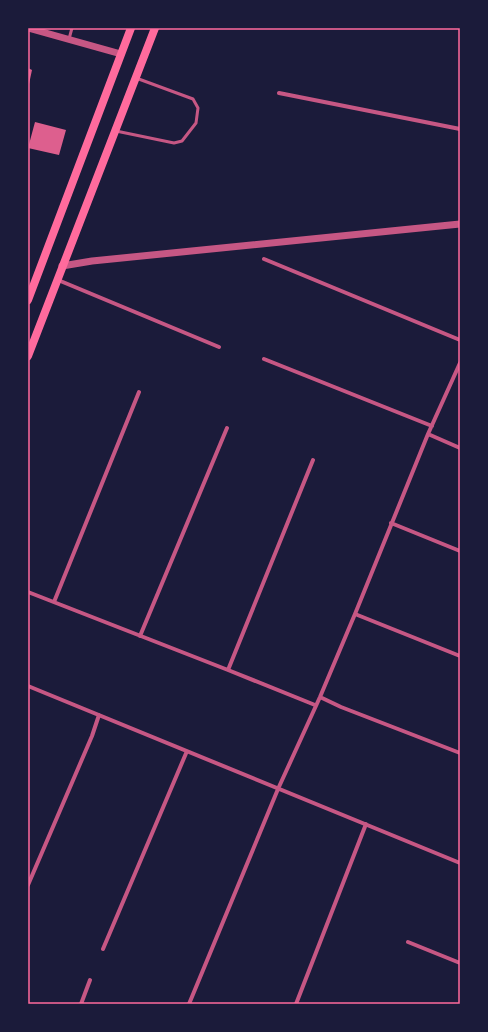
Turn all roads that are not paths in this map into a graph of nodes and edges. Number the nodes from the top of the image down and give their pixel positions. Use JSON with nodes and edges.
{"nodes":[{"id":1,"x":28,"y":28,"type":"edge"},
{"id":2,"x":72,"y":28,"type":"edge"},
{"id":3,"x":131,"y":28,"type":"edge"},
{"id":4,"x":155,"y":28,"type":"edge"},
{"id":5,"x":69,"y":39,"type":"junction"},
{"id":6,"x":121,"y":54,"type":"junction"},
{"id":7,"x":135,"y":78,"type":"junction"},
{"id":8,"x":279,"y":93,"type":"dead end"},
{"id":9,"x":460,"y":128,"type":"edge"},
{"id":10,"x":115,"y":130,"type":"junction"},
{"id":11,"x":460,"y":224,"type":"edge"},
{"id":12,"x":264,"y":259,"type":"dead end"},
{"id":13,"x":62,"y":266,"type":"junction"},
{"id":14,"x":58,"y":280,"type":"junction"},
{"id":15,"x":28,"y":300,"type":"edge"},
{"id":16,"x":460,"y":340,"type":"edge"},
{"id":17,"x":219,"y":347,"type":"dead end"},
{"id":18,"x":28,"y":356,"type":"edge"},
{"id":19,"x":264,"y":360,"type":"dead end"},
{"id":20,"x":460,"y":363,"type":"edge"},
{"id":21,"x":140,"y":392,"type":"dead end"},
{"id":22,"x":432,"y":426,"type":"junction"},
{"id":23,"x":227,"y":428,"type":"dead end"},
{"id":24,"x":428,"y":434,"type":"junction"},
{"id":25,"x":460,"y":448,"type":"edge"},
{"id":26,"x":313,"y":460,"type":"dead end"},
{"id":27,"x":391,"y":523,"type":"junction"},
{"id":28,"x":460,"y":551,"type":"edge"},
{"id":29,"x":28,"y":592,"type":"edge"},
{"id":30,"x":54,"y":602,"type":"junction"},
{"id":31,"x":355,"y":614,"type":"junction"},
{"id":32,"x":140,"y":636,"type":"junction"},
{"id":33,"x":460,"y":656,"type":"edge"},
{"id":34,"x":228,"y":670,"type":"junction"},
{"id":35,"x":28,"y":686,"type":"edge"},
{"id":36,"x":320,"y":697,"type":"junction"},
{"id":37,"x":315,"y":705,"type":"junction"},
{"id":38,"x":99,"y":715,"type":"junction"},
{"id":39,"x":187,"y":751,"type":"junction"},
{"id":40,"x":460,"y":754,"type":"edge"},
{"id":41,"x":278,"y":789,"type":"junction"},
{"id":42,"x":366,"y":824,"type":"junction"},
{"id":43,"x":460,"y":863,"type":"edge"},
{"id":44,"x":28,"y":885,"type":"edge"},
{"id":45,"x":408,"y":942,"type":"dead end"},
{"id":46,"x":102,"y":949,"type":"dead end"},
{"id":47,"x":460,"y":963,"type":"edge"},
{"id":48,"x":90,"y":980,"type":"dead end"},
{"id":49,"x":81,"y":1004,"type":"edge"},
{"id":50,"x":188,"y":1004,"type":"edge"},
{"id":51,"x":296,"y":1004,"type":"edge"}],
"edges":[{"from":1,"to":5,"type":"street"},
{"from":2,"to":5,"type":"lane"},
{"from":3,"to":6,"type":"main road"},
{"from":4,"to":7,"type":"main road"},
{"from":5,"to":6,"type":"street"},
{"from":6,"to":15,"type":"main road"},
{"from":7,"to":10,"type":"main road"},
{"from":7,"to":10,"type":"lane"},
{"from":8,"to":9,"type":"street"},
{"from":10,"to":13,"type":"main road"},
{"from":11,"to":13,"type":"street"},
{"from":12,"to":16,"type":"street"},
{"from":13,"to":14,"type":"main road"},
{"from":14,"to":17,"type":"street"},
{"from":14,"to":18,"type":"main road"},
{"from":19,"to":22,"type":"street"},
{"from":20,"to":22,"type":"street"},
{"from":21,"to":30,"type":"street"},
{"from":22,"to":24,"type":"street"},
{"from":23,"to":32,"type":"street"},
{"from":24,"to":25,"type":"street"},
{"from":24,"to":27,"type":"street"},
{"from":26,"to":34,"type":"street"},
{"from":27,"to":28,"type":"street"},
{"from":27,"to":31,"type":"street"},
{"from":29,"to":30,"type":"street"},
{"from":30,"to":32,"type":"street"},
{"from":31,"to":33,"type":"street"},
{"from":31,"to":36,"type":"street"},
{"from":32,"to":34,"type":"street"},
{"from":34,"to":37,"type":"street"},
{"from":35,"to":38,"type":"street"},
{"from":36,"to":37,"type":"street"},
{"from":36,"to":40,"type":"street"},
{"from":37,"to":41,"type":"street"},
{"from":38,"to":39,"type":"street"},
{"from":38,"to":44,"type":"street"},
{"from":39,"to":41,"type":"street"},
{"from":39,"to":46,"type":"street"},
{"from":41,"to":42,"type":"street"},
{"from":41,"to":50,"type":"street"},
{"from":42,"to":43,"type":"street"},
{"from":42,"to":51,"type":"street"},
{"from":45,"to":47,"type":"street"},
{"from":48,"to":49,"type":"street"}]}
